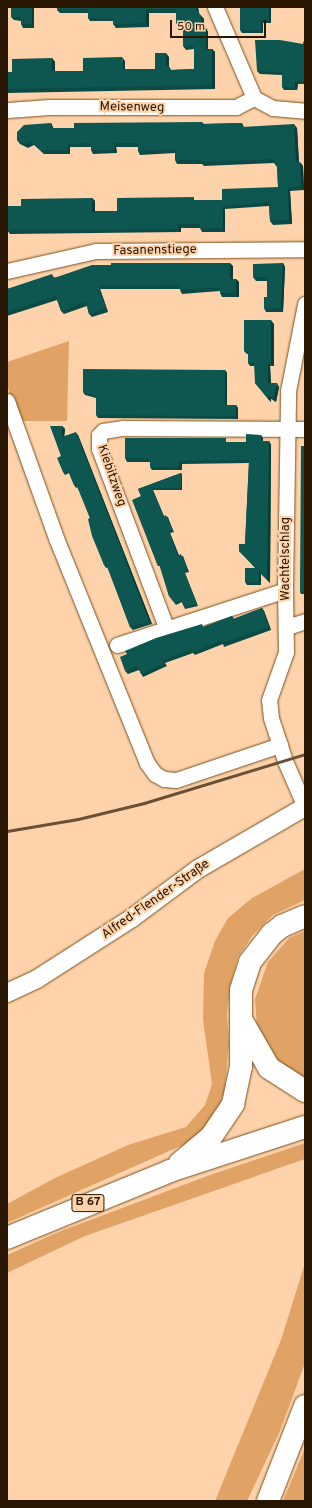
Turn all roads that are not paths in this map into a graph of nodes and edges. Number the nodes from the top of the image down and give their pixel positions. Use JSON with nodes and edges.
{"nodes":[{"id":1,"x":216,"y":7,"type":"edge"},
{"id":2,"x":254,"y":98,"type":"junction"},
{"id":3,"x":8,"y":110,"type":"edge"},
{"id":4,"x":305,"y":111,"type":"edge"},
{"id":5,"x":305,"y":249,"type":"edge"},
{"id":6,"x":7,"y":271,"type":"edge"},
{"id":7,"x":305,"y":304,"type":"edge"},
{"id":8,"x":7,"y":401,"type":"edge"},
{"id":9,"x":287,"y":429,"type":"junction"},
{"id":10,"x":305,"y":429,"type":"edge"},
{"id":11,"x":284,"y":590,"type":"junction"},
{"id":12,"x":305,"y":620,"type":"edge"},
{"id":13,"x":166,"y":627,"type":"junction"},
{"id":14,"x":288,"y":627,"type":"junction"},
{"id":15,"x":117,"y":645,"type":"dead end"},
{"id":16,"x":280,"y":745,"type":"junction"},
{"id":17,"x":305,"y":807,"type":"edge"},
{"id":18,"x":305,"y":916,"type":"edge"},
{"id":19,"x":7,"y":993,"type":"edge"},
{"id":20,"x":241,"y":1020,"type":"junction"},
{"id":21,"x":305,"y":1091,"type":"edge"},
{"id":22,"x":305,"y":1127,"type":"edge"},
{"id":23,"x":170,"y":1171,"type":"junction"},
{"id":24,"x":7,"y":1238,"type":"edge"},
{"id":25,"x":305,"y":1406,"type":"edge"},
{"id":26,"x":268,"y":1501,"type":"edge"}],
"edges":[{"from":1,"to":2,"type":"street"},
{"from":2,"to":3,"type":"street","name":"Meisenweg"},
{"from":2,"to":4,"type":"street"},
{"from":5,"to":6,"type":"street","name":"Fasanenstiege"},
{"from":7,"to":9,"type":"street","name":"Wachtelschlag"},
{"from":8,"to":16,"type":"street"},
{"from":9,"to":10,"type":"street","name":"Kiebitzweg"},
{"from":9,"to":11,"type":"street","name":"Wachtelschlag"},
{"from":9,"to":13,"type":"street","name":"Kiebitzweg"},
{"from":11,"to":13,"type":"street"},
{"from":11,"to":14,"type":"street","name":"Wachtelschlag"},
{"from":12,"to":14,"type":"street"},
{"from":13,"to":15,"type":"street"},
{"from":14,"to":16,"type":"street","name":"Wachtelschlag"},
{"from":16,"to":17,"type":"street","name":"Wachtelschlag"},
{"from":17,"to":19,"type":"street","name":"Alfred-Flender-Straße"},
{"from":18,"to":20,"type":"highway"},
{"from":20,"to":21,"type":"highway"},
{"from":20,"to":23,"type":"highway"},
{"from":22,"to":23,"type":"highway","number":"B 67"},
{"from":23,"to":24,"type":"highway","number":"B 67"},
{"from":25,"to":26,"type":"highway"}]}
